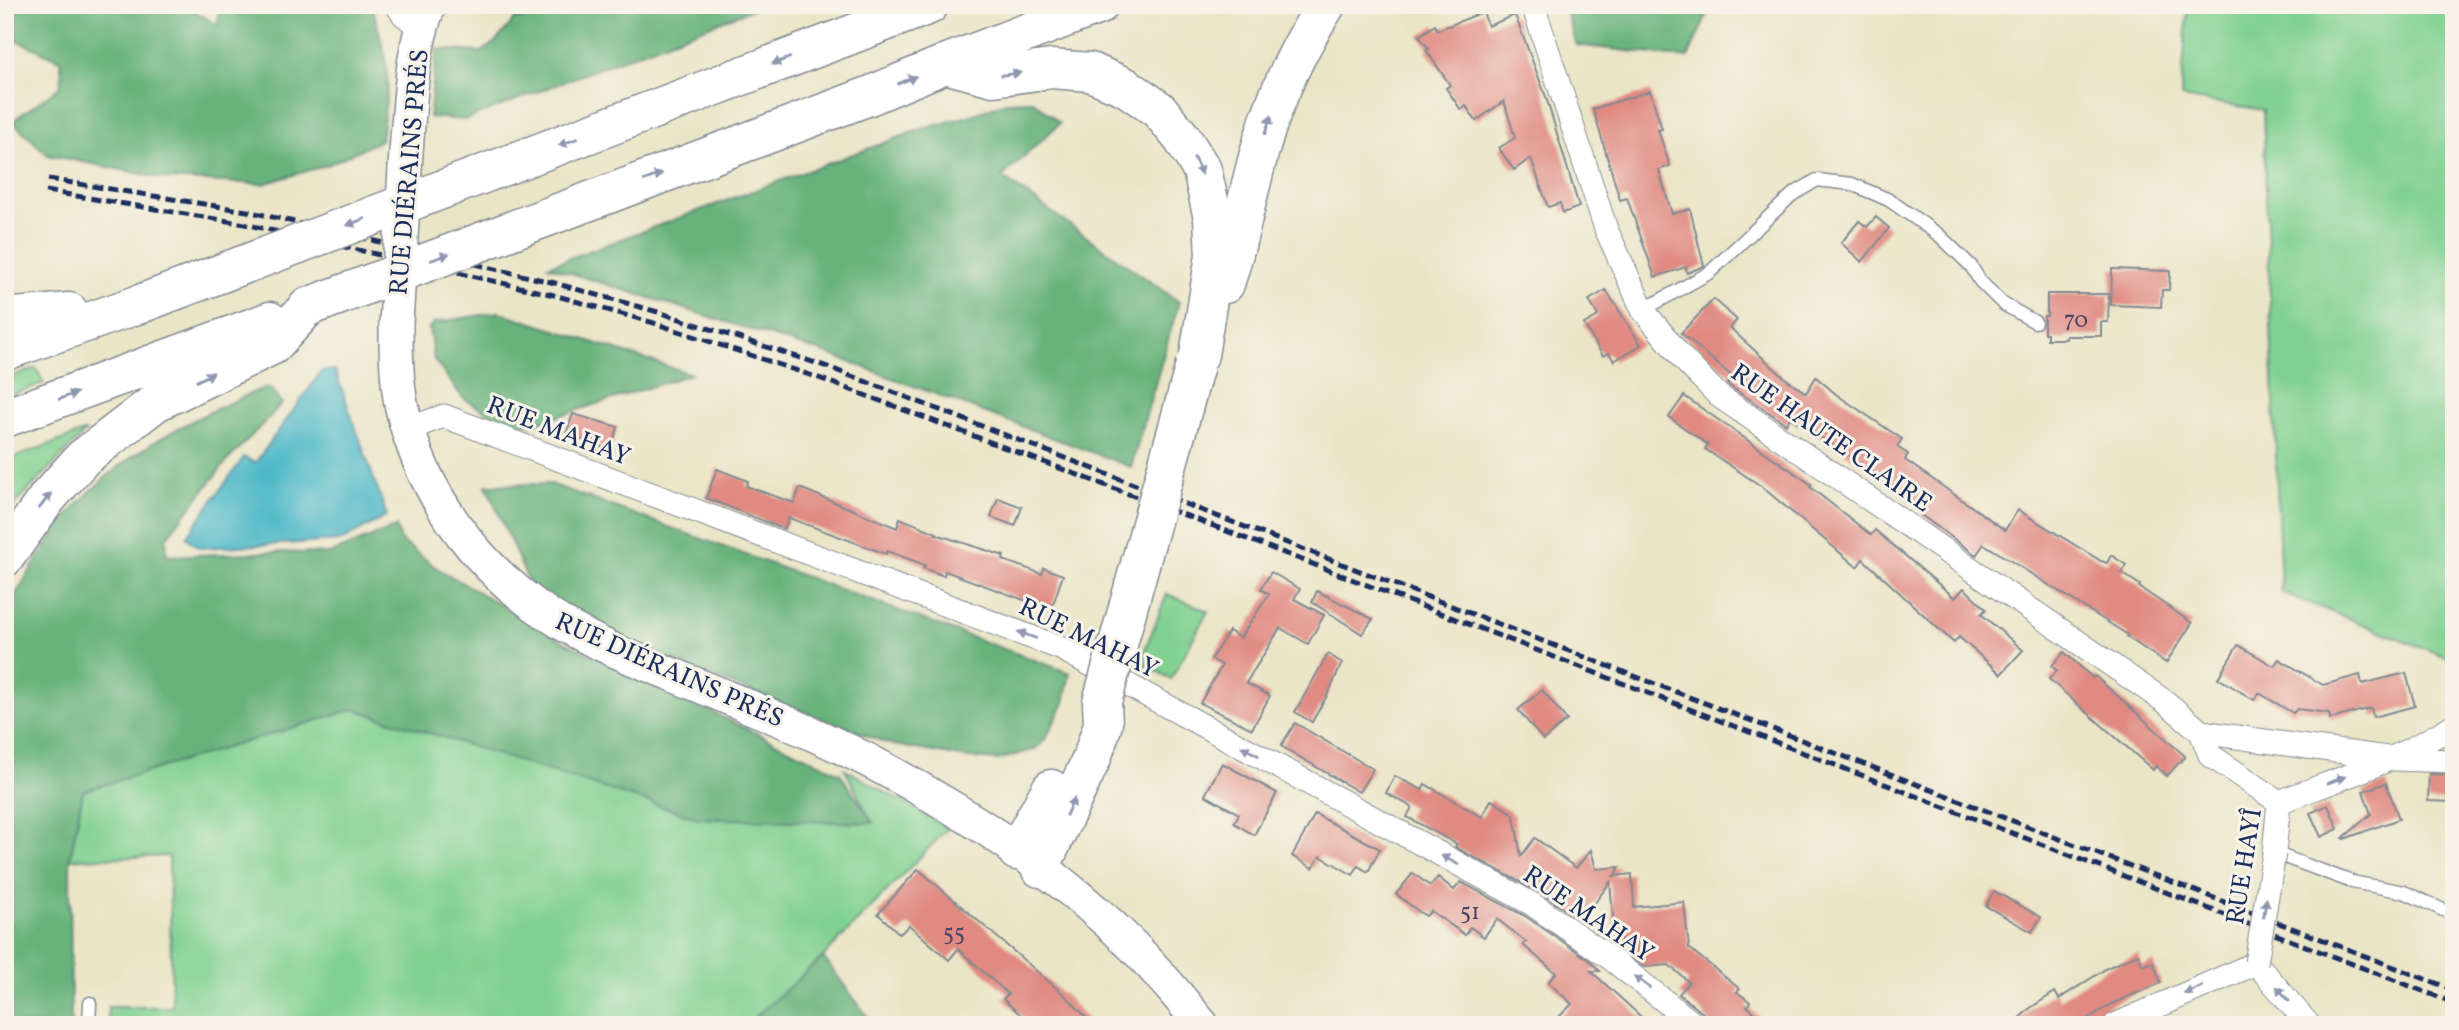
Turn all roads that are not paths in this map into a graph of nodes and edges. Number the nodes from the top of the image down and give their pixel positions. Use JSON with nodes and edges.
{"nodes":[{"id":1,"x":397,"y":5,"type":"edge"},
{"id":2,"x":893,"y":5,"type":"edge"},
{"id":3,"x":929,"y":5,"type":"edge"},
{"id":4,"x":1099,"y":5,"type":"edge"},
{"id":5,"x":1326,"y":5,"type":"edge"},
{"id":6,"x":1533,"y":5,"type":"edge"},
{"id":7,"x":425,"y":17,"type":"edge"},
{"id":8,"x":852,"y":34,"type":"junction"},
{"id":9,"x":945,"y":64,"type":"junction"},
{"id":10,"x":308,"y":307,"type":"junction"},
{"id":11,"x":1643,"y":310,"type":"junction"},
{"id":12,"x":2035,"y":322,"type":"dead end"},
{"id":13,"x":14,"y":332,"type":"edge"},
{"id":14,"x":1197,"y":360,"type":"junction"},
{"id":15,"x":5,"y":418,"type":"edge"},
{"id":16,"x":408,"y":429,"type":"junction"},
{"id":17,"x":5,"y":556,"type":"edge"},
{"id":18,"x":2454,"y":725,"type":"edge"},
{"id":19,"x":2200,"y":732,"type":"junction"},
{"id":20,"x":2394,"y":759,"type":"junction"},
{"id":21,"x":2454,"y":761,"type":"edge"},
{"id":22,"x":2279,"y":802,"type":"junction"},
{"id":23,"x":2274,"y":853,"type":"junction"},
{"id":24,"x":1029,"y":860,"type":"junction"},
{"id":25,"x":2454,"y":915,"type":"edge"},
{"id":26,"x":2256,"y":963,"type":"junction"},
{"id":27,"x":89,"y":1003,"type":"dead end"},
{"id":28,"x":89,"y":1025,"type":"edge"},
{"id":29,"x":1202,"y":1025,"type":"edge"},
{"id":30,"x":1695,"y":1025,"type":"edge"},
{"id":31,"x":2115,"y":1025,"type":"edge"},
{"id":32,"x":2309,"y":1025,"type":"edge"}],
"edges":[{"from":1,"to":7,"type":"street"},
{"from":2,"to":8,"type":"highway"},
{"from":3,"to":8,"type":"highway"},
{"from":4,"to":9,"type":"highway"},
{"from":14,"to":5,"type":"highway","one_way":true},
{"from":6,"to":11,"type":"street","name":"RUE HAUTE CLAIRE"},
{"from":7,"to":16,"type":"main road","name":"RUE DIÉRAINS PRÉS","bridge":true},
{"from":8,"to":13,"type":"highway","one_way":true,"bridge":true},
{"from":10,"to":9,"type":"highway","one_way":true,"bridge":true},
{"from":9,"to":14,"type":"highway","one_way":true},
{"from":15,"to":10,"type":"highway","one_way":true},
{"from":17,"to":10,"type":"highway","one_way":true},
{"from":11,"to":12,"type":"lane"},
{"from":11,"to":19,"type":"street","name":"RUE HAUTE CLAIRE"},
{"from":14,"to":24,"type":"highway","bridge":true},
{"from":16,"to":24,"type":"main road","name":"RUE DIÉRAINS PRÉS"},
{"from":30,"to":16,"type":"street","name":"RUE MAHAY","one_way":true},
{"from":18,"to":20,"type":"street","name":"RUE HAYÎ"},
{"from":19,"to":20,"type":"street"},
{"from":19,"to":22,"type":"street","name":"RUE HAUTE CLAIRE"},
{"from":20,"to":21,"type":"street"},
{"from":22,"to":20,"type":"street","name":"RUE HAYÎ","one_way":true},
{"from":22,"to":23,"type":"street","name":"RUE HAYÎ"},
{"from":23,"to":25,"type":"lane"},
{"from":26,"to":23,"type":"street","name":"RUE HAYÎ","one_way":true,"bridge":true},
{"from":24,"to":29,"type":"main road","name":"RUE DIÉRAINS PRÉS"},
{"from":26,"to":31,"type":"street","one_way":true},
{"from":32,"to":26,"type":"street","name":"RUE HAYÎ","one_way":true},
{"from":27,"to":28,"type":"lane"}]}
